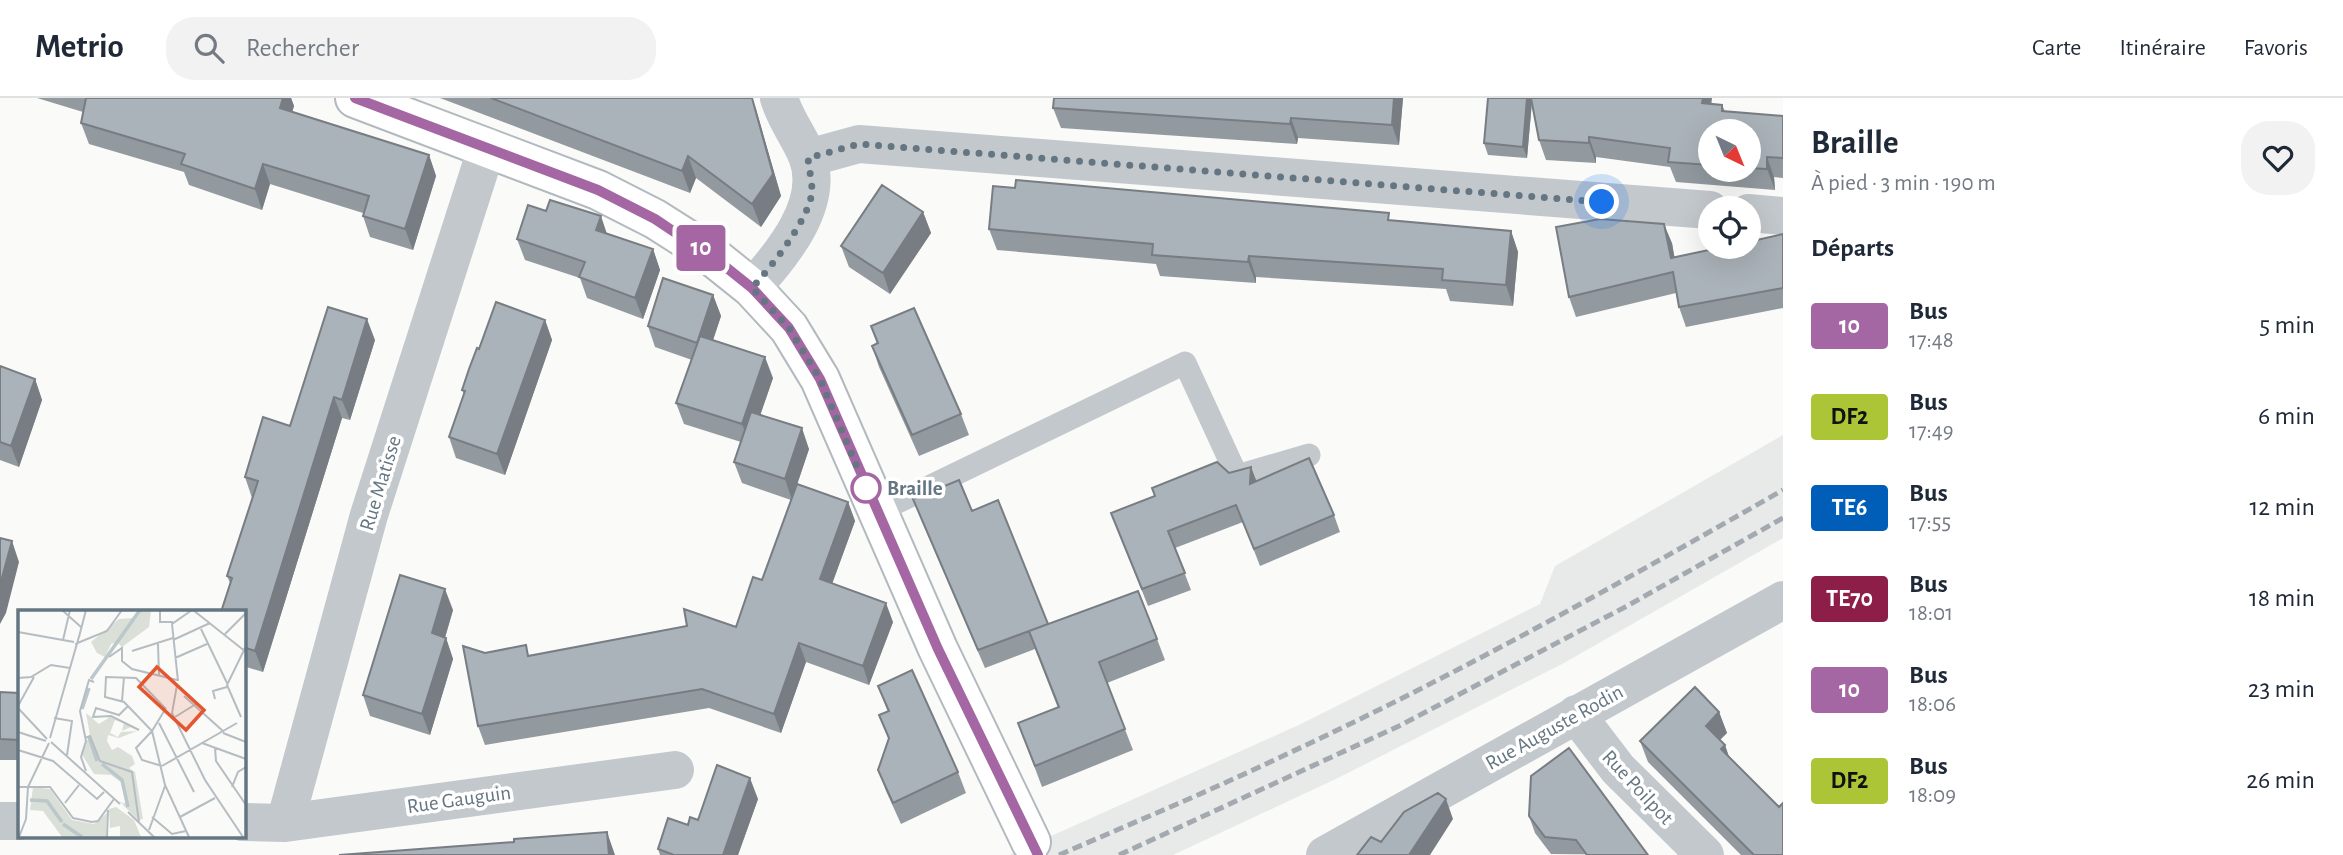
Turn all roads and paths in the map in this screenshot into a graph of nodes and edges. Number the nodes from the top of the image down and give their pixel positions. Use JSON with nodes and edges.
{"nodes":[{"id":1,"x":355,"y":98,"type":"edge"},
{"id":2,"x":779,"y":98,"type":"edge"},
{"id":3,"x":487,"y":148,"type":"junction"},
{"id":4,"x":808,"y":158,"type":"junction"},
{"id":5,"x":1698,"y":209,"type":"edge"},
{"id":6,"x":1761,"y":214,"type":"edge"},
{"id":7,"x":1783,"y":216,"type":"edge"},
{"id":8,"x":752,"y":288,"type":"junction"},
{"id":9,"x":1309,"y":455,"type":"edge"},
{"id":10,"x":877,"y":512,"type":"junction"},
{"id":11,"x":1783,"y":600,"type":"edge"},
{"id":12,"x":1576,"y":714,"type":"junction"},
{"id":13,"x":675,"y":770,"type":"dead end"},
{"id":14,"x":0,"y":821,"type":"edge"},
{"id":15,"x":18,"y":821,"type":"edge"},
{"id":16,"x":245,"y":822,"type":"edge"},
{"id":17,"x":285,"y":823,"type":"junction"},
{"id":18,"x":1031,"y":842,"type":"dead end"},
{"id":19,"x":1325,"y":855,"type":"edge"},
{"id":20,"x":1705,"y":855,"type":"edge"}],
"edges":[{"from":1,"to":3,"type":"main road"},
{"from":2,"to":4,"type":"street"},
{"from":3,"to":8,"type":"main road"},
{"from":3,"to":17,"type":"street","name":"Rue Matisse"},
{"from":4,"to":5,"type":"street"},
{"from":4,"to":8,"type":"street"},
{"from":6,"to":7,"type":"street"},
{"from":8,"to":10,"type":"main road"},
{"from":9,"to":10,"type":"lane"},
{"from":10,"to":18,"type":"main road"},
{"from":11,"to":12,"type":"street","name":"Rue Auguste Rodin"},
{"from":12,"to":19,"type":"street","name":"Rue Auguste Rodin"},
{"from":12,"to":20,"type":"street","name":"Rue Poilpot"},
{"from":13,"to":17,"type":"street","name":"Rue Gauguin"},
{"from":14,"to":15,"type":"street"},
{"from":16,"to":17,"type":"street","name":"Rue Gauguin"}]}
